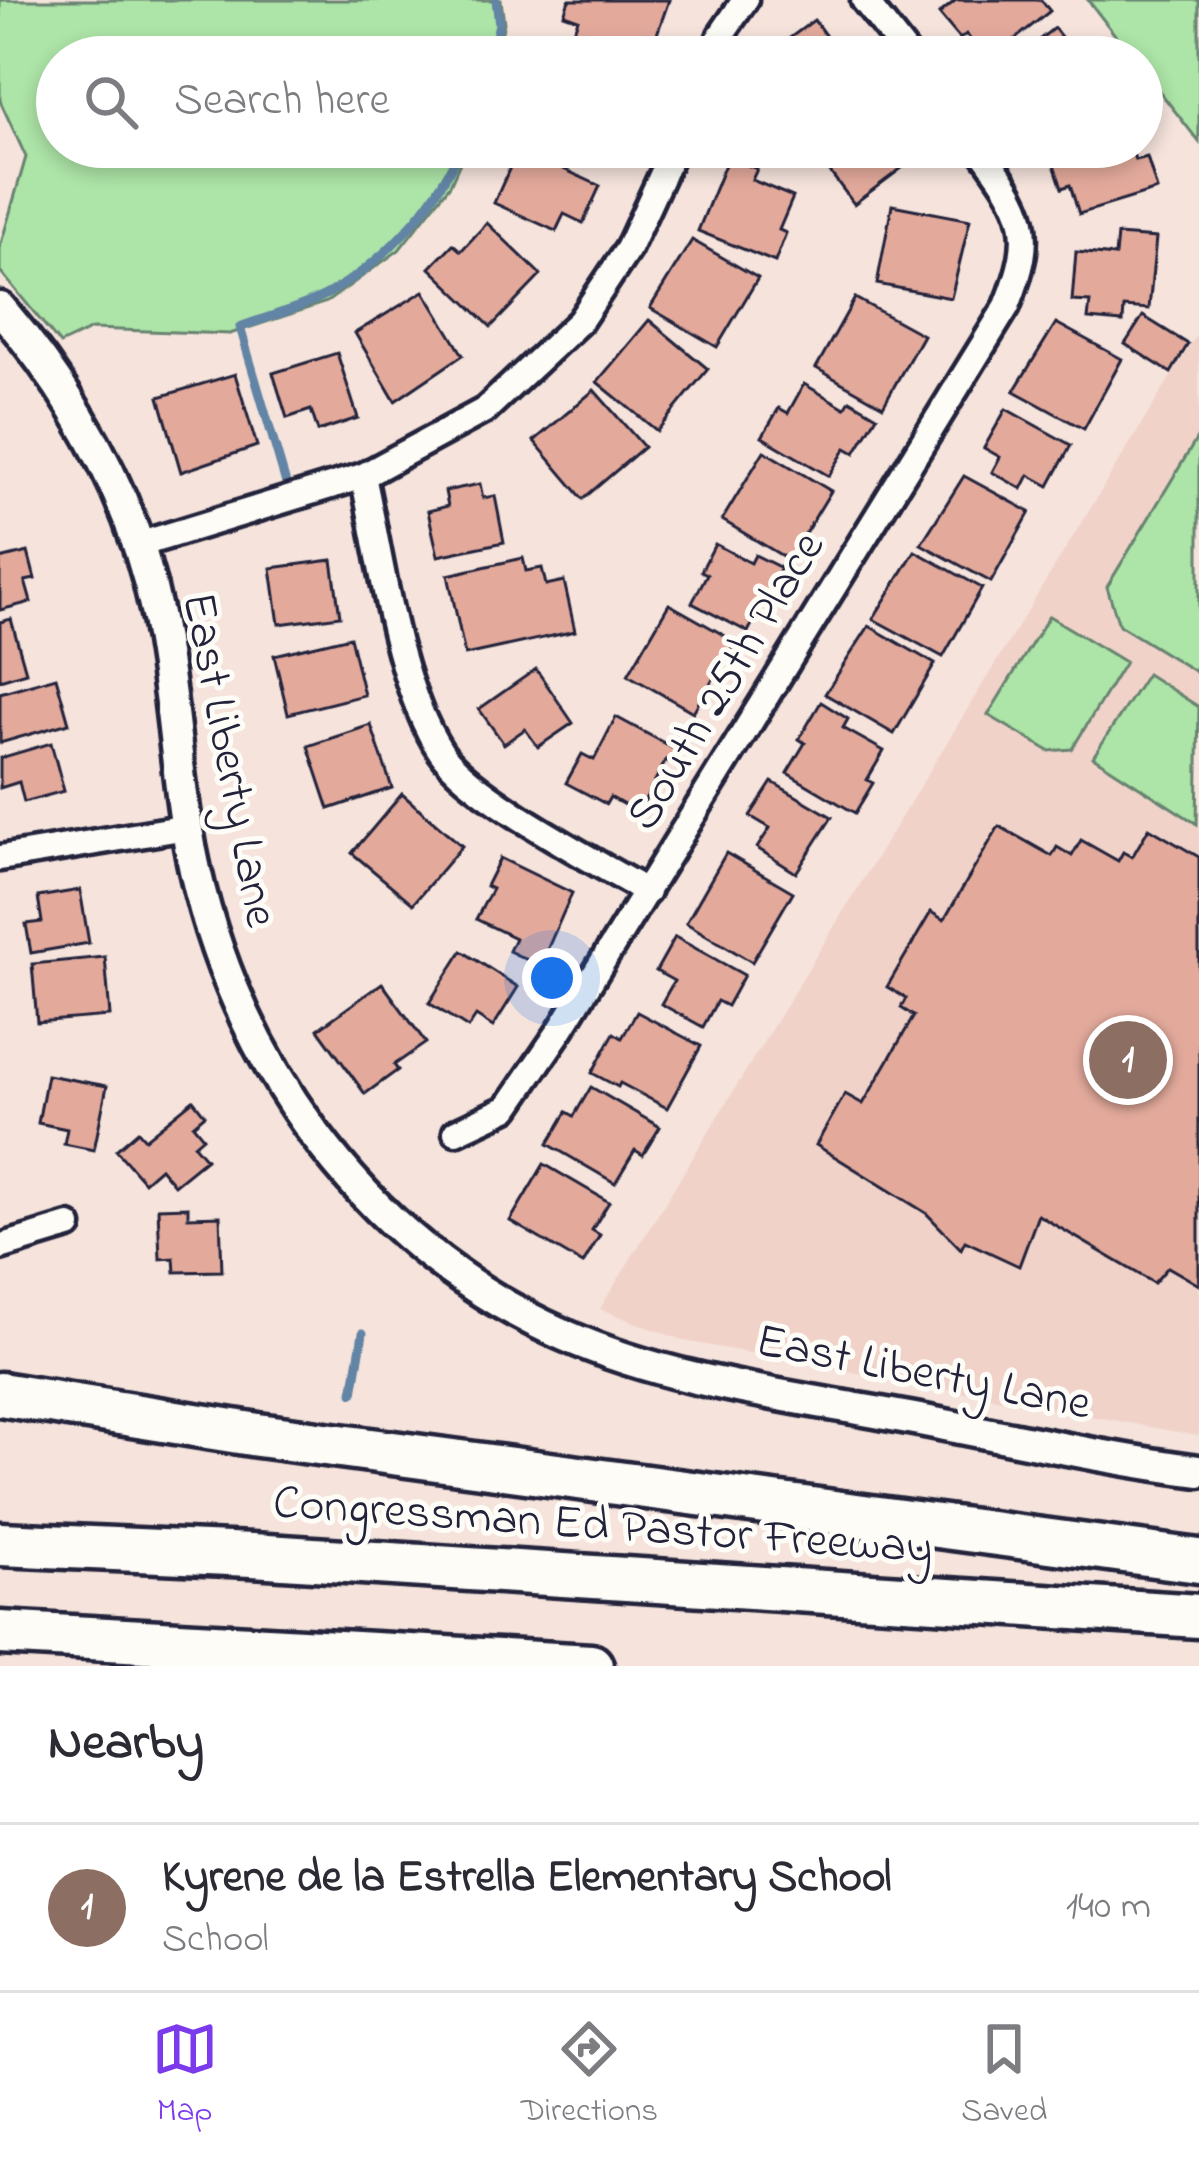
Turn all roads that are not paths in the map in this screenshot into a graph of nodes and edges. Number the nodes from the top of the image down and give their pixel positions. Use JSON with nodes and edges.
{"nodes":[{"id":1,"x":745,"y":0,"type":"edge"},
{"id":2,"x":864,"y":0,"type":"edge"},
{"id":3,"x":721,"y":36,"type":"edge"},
{"id":4,"x":892,"y":36,"type":"edge"},
{"id":5,"x":665,"y":168,"type":"edge"},
{"id":6,"x":995,"y":168,"type":"edge"},
{"id":7,"x":0,"y":308,"type":"edge"},
{"id":8,"x":364,"y":476,"type":"junction"},
{"id":9,"x":138,"y":545,"type":"junction"},
{"id":10,"x":187,"y":827,"type":"junction"},
{"id":11,"x":0,"y":858,"type":"edge"},
{"id":12,"x":647,"y":892,"type":"junction"},
{"id":13,"x":456,"y":1132,"type":"dead end"},
{"id":14,"x":68,"y":1226,"type":"dead end"},
{"id":15,"x":1,"y":1241,"type":"edge"},
{"id":16,"x":0,"y":1394,"type":"edge"},
{"id":17,"x":1199,"y":1471,"type":"edge"},
{"id":18,"x":0,"y":1544,"type":"edge"},
{"id":19,"x":1199,"y":1561,"type":"edge"},
{"id":20,"x":1199,"y":1616,"type":"edge"},
{"id":21,"x":0,"y":1633,"type":"edge"},
{"id":22,"x":591,"y":1666,"type":"edge"}],
"edges":[{"from":1,"to":3,"type":"street"},
{"from":2,"to":4,"type":"street"},
{"from":5,"to":8,"type":"street"},
{"from":6,"to":12,"type":"street","name":"South 25th Place"},
{"from":7,"to":9,"type":"street","name":"East Liberty Lane"},
{"from":8,"to":9,"type":"street"},
{"from":8,"to":12,"type":"street"},
{"from":9,"to":10,"type":"street","name":"East Liberty Lane"},
{"from":10,"to":11,"type":"street"},
{"from":10,"to":17,"type":"street","name":"East Liberty Lane"},
{"from":12,"to":13,"type":"street","name":"South 25th Place"},
{"from":14,"to":15,"type":"street"},
{"from":16,"to":19,"type":"highway"},
{"from":18,"to":20,"type":"highway","name":"Congressman Ed Pastor Freeway"},
{"from":21,"to":22,"type":"highway"}]}
